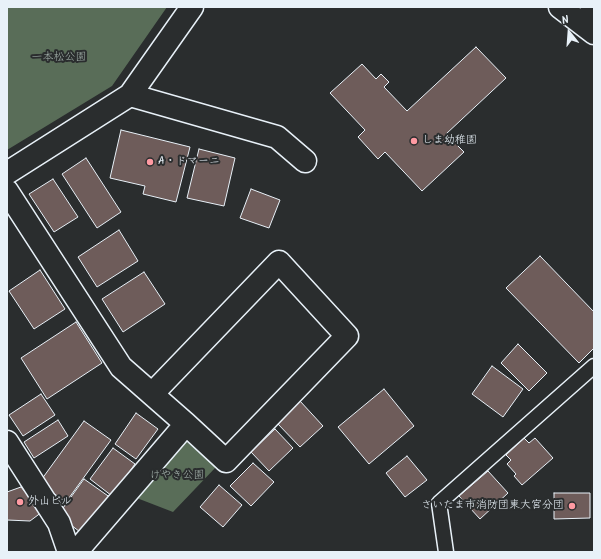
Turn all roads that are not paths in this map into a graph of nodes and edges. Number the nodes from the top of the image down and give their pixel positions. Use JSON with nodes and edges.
{"nodes":[{"id":1,"x":192,"y":7,"type":"edge"},
{"id":2,"x":560,"y":7,"type":"edge"},
{"id":3,"x":590,"y":22,"type":"edge"},
{"id":4,"x":130,"y":95,"type":"junction"},
{"id":5,"x":305,"y":161,"type":"dead end"},
{"id":6,"x":7,"y":174,"type":"edge"},
{"id":7,"x":7,"y":191,"type":"edge"},
{"id":8,"x":594,"y":366,"type":"edge"},
{"id":9,"x":152,"y":394,"type":"junction"},
{"id":10,"x":186,"y":424,"type":"junction"},
{"id":11,"x":7,"y":442,"type":"edge"},
{"id":12,"x":69,"y":552,"type":"edge"},
{"id":13,"x":76,"y":552,"type":"edge"},
{"id":14,"x":446,"y":552,"type":"edge"}],
"edges":[{"from":1,"to":4,"type":"street"},
{"from":2,"to":3,"type":"street"},
{"from":4,"to":5,"type":"street"},
{"from":4,"to":6,"type":"street"},
{"from":7,"to":9,"type":"street"},
{"from":8,"to":14,"type":"lane"},
{"from":9,"to":10,"type":"street"},
{"from":9,"to":10,"type":"street"},
{"from":10,"to":13,"type":"street"},
{"from":11,"to":12,"type":"street"}]}
